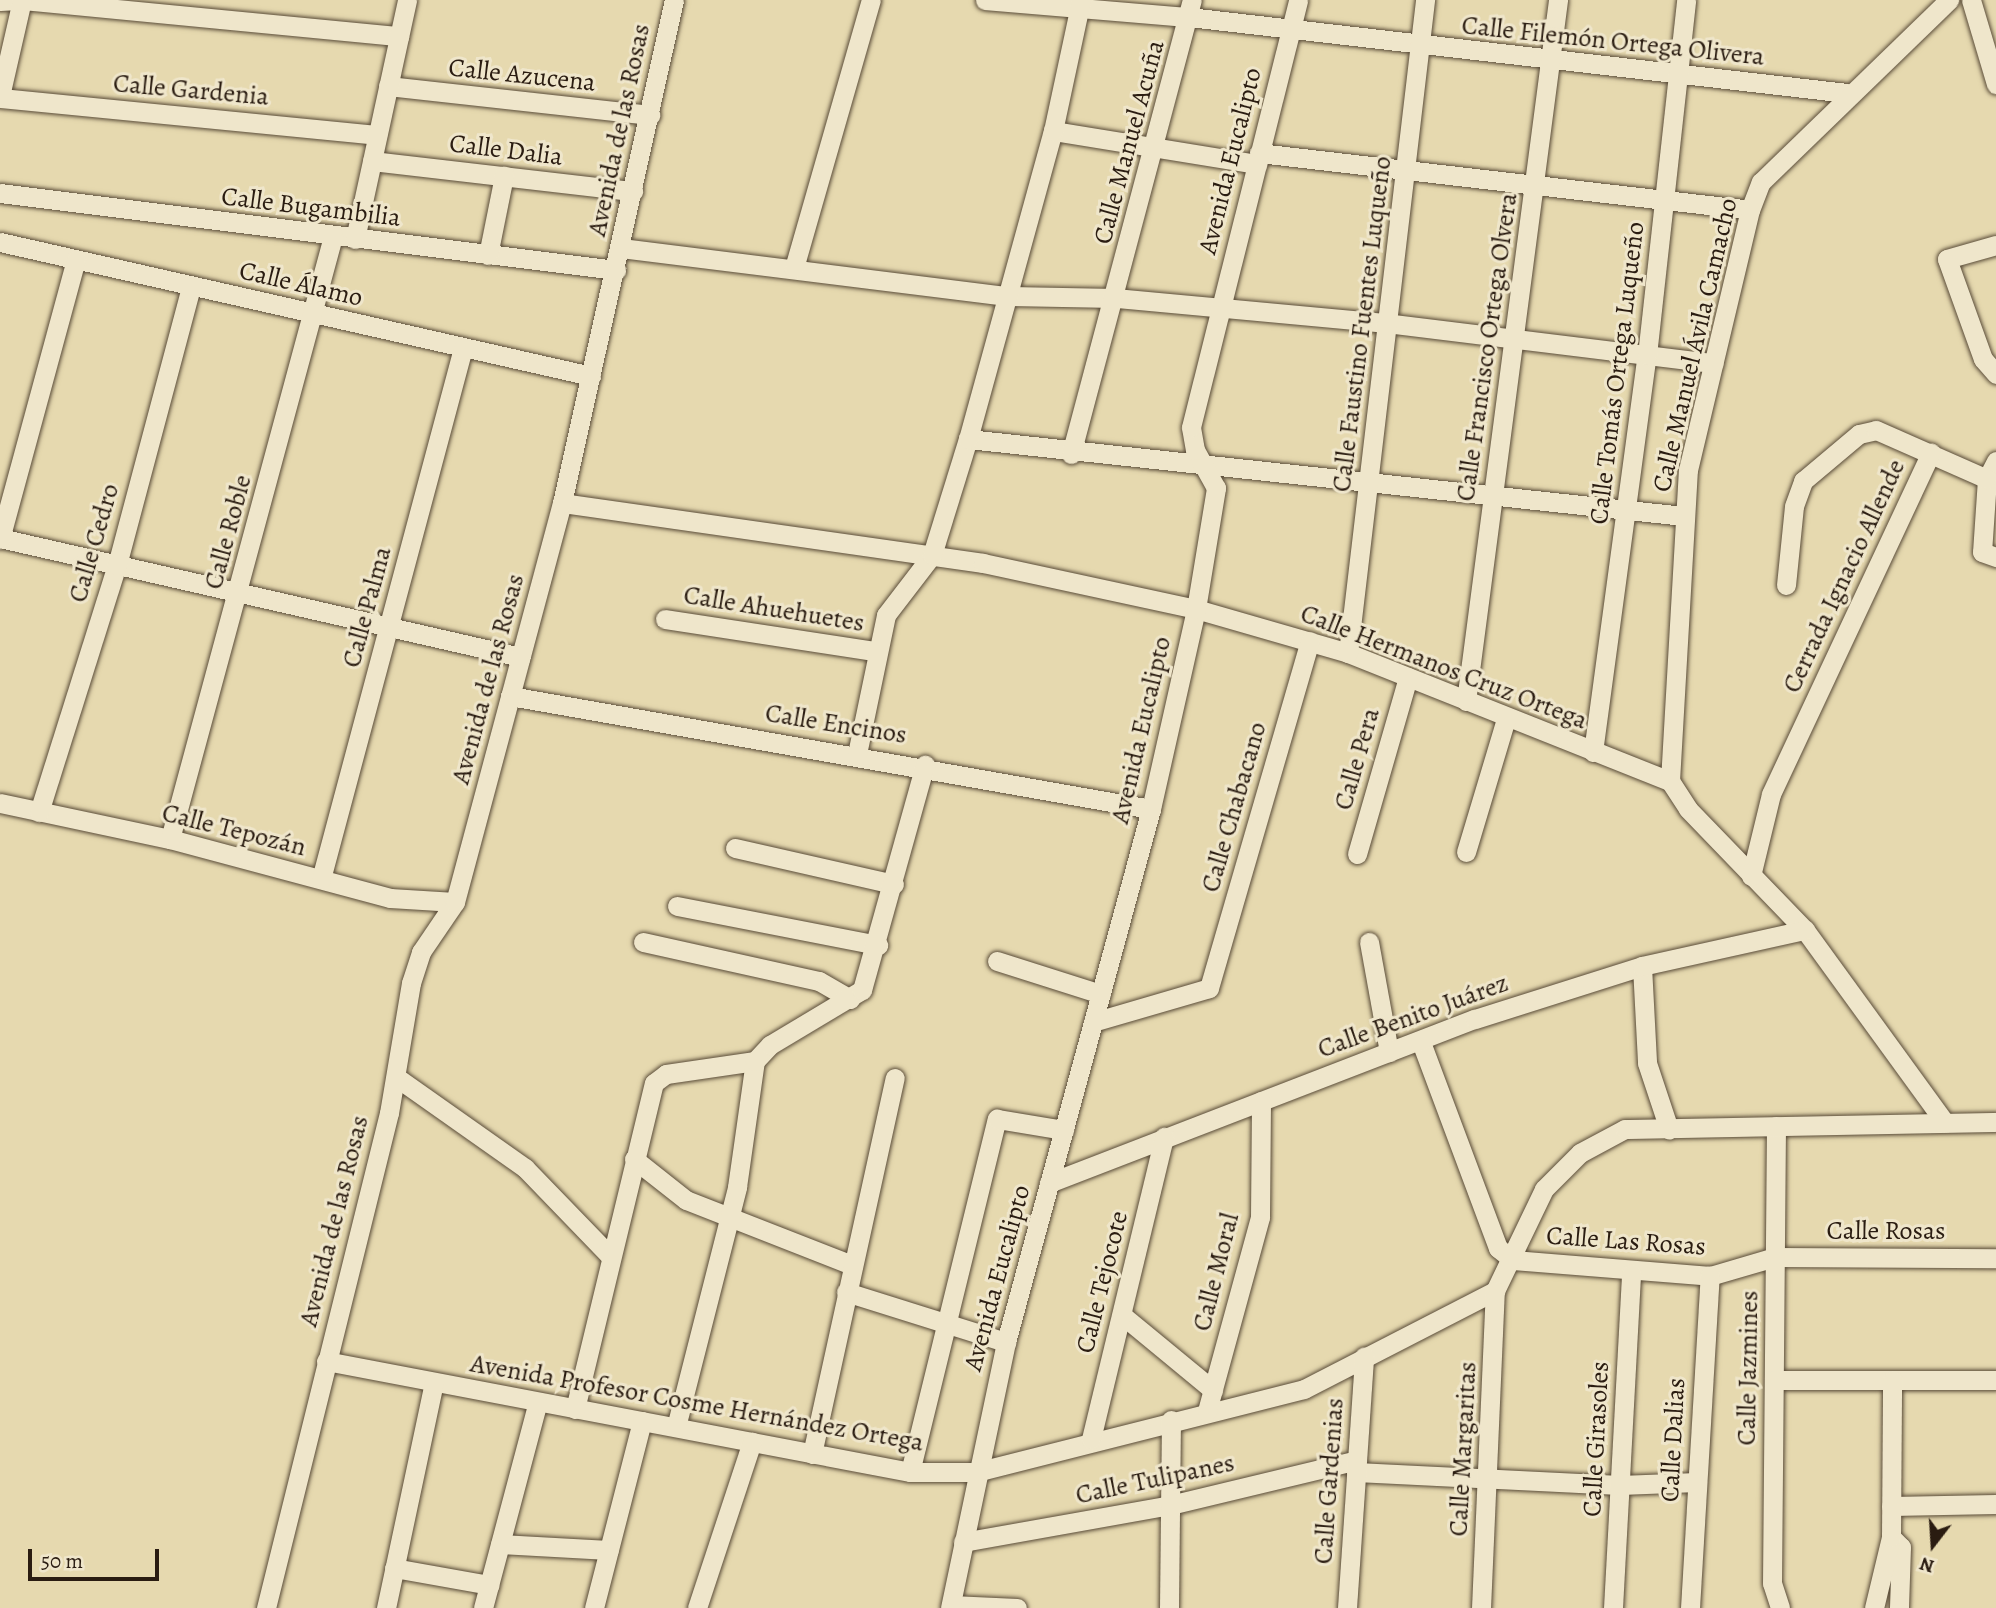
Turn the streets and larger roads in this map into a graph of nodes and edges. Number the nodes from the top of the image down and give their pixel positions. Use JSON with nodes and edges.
{"nodes":[{"id":1,"x":21,"y":0,"type":"edge"},
{"id":2,"x":407,"y":0,"type":"edge"},
{"id":3,"x":674,"y":0,"type":"edge"},
{"id":4,"x":871,"y":0,"type":"edge"},
{"id":5,"x":985,"y":0,"type":"edge"},
{"id":6,"x":1298,"y":0,"type":"edge"},
{"id":7,"x":1425,"y":0,"type":"edge"},
{"id":8,"x":1558,"y":0,"type":"edge"},
{"id":9,"x":1686,"y":0,"type":"edge"},
{"id":10,"x":1949,"y":0,"type":"edge"},
{"id":11,"x":1970,"y":0,"type":"edge"},
{"id":12,"x":0,"y":1,"type":"edge"},
{"id":13,"x":1080,"y":4,"type":"edge"},
{"id":14,"x":1191,"y":9,"type":"edge"},
{"id":15,"x":1290,"y":30,"type":"junction"},
{"id":16,"x":399,"y":36,"type":"junction"},
{"id":17,"x":1420,"y":45,"type":"junction"},
{"id":18,"x":1551,"y":60,"type":"junction"},
{"id":19,"x":1678,"y":75,"type":"junction"},
{"id":20,"x":1996,"y":84,"type":"edge"},
{"id":21,"x":388,"y":86,"type":"junction"},
{"id":22,"x":1847,"y":93,"type":"junction"},
{"id":23,"x":0,"y":97,"type":"edge"},
{"id":24,"x":649,"y":116,"type":"junction"},
{"id":25,"x":1053,"y":131,"type":"junction"},
{"id":26,"x":377,"y":135,"type":"junction"},
{"id":27,"x":1156,"y":147,"type":"junction"},
{"id":28,"x":1258,"y":158,"type":"junction"},
{"id":29,"x":372,"y":161,"type":"junction"},
{"id":30,"x":1406,"y":170,"type":"junction"},
{"id":31,"x":505,"y":176,"type":"junction"},
{"id":32,"x":1535,"y":185,"type":"junction"},
{"id":33,"x":633,"y":191,"type":"junction"},
{"id":34,"x":0,"y":193,"type":"edge"},
{"id":35,"x":1665,"y":200,"type":"junction"},
{"id":36,"x":1750,"y":210,"type":"junction"},
{"id":37,"x":333,"y":236,"type":"junction"},
{"id":38,"x":355,"y":239,"type":"junction"},
{"id":39,"x":0,"y":242,"type":"edge"},
{"id":40,"x":1996,"y":245,"type":"edge"},
{"id":41,"x":621,"y":248,"type":"junction"},
{"id":42,"x":488,"y":255,"type":"junction"},
{"id":43,"x":76,"y":260,"type":"junction"},
{"id":44,"x":794,"y":268,"type":"junction"},
{"id":45,"x":616,"y":271,"type":"junction"},
{"id":46,"x":191,"y":286,"type":"junction"},
{"id":47,"x":1009,"y":296,"type":"junction"},
{"id":48,"x":1116,"y":298,"type":"junction"},
{"id":49,"x":1220,"y":309,"type":"junction"},
{"id":50,"x":312,"y":314,"type":"junction"},
{"id":51,"x":1387,"y":323,"type":"junction"},
{"id":52,"x":1515,"y":339,"type":"junction"},
{"id":53,"x":463,"y":348,"type":"junction"},
{"id":54,"x":1647,"y":355,"type":"junction"},
{"id":55,"x":1714,"y":363,"type":"junction"},
{"id":56,"x":1996,"y":374,"type":"edge"},
{"id":57,"x":591,"y":376,"type":"junction"},
{"id":58,"x":968,"y":439,"type":"junction"},
{"id":59,"x":1931,"y":453,"type":"junction"},
{"id":60,"x":1071,"y":454,"type":"junction"},
{"id":61,"x":1206,"y":468,"type":"junction"},
{"id":62,"x":1992,"y":470,"type":"edge"},
{"id":63,"x":1370,"y":486,"type":"junction"},
{"id":64,"x":1493,"y":498,"type":"junction"},
{"id":65,"x":562,"y":503,"type":"junction"},
{"id":66,"x":1626,"y":510,"type":"junction"},
{"id":67,"x":1684,"y":516,"type":"junction"},
{"id":68,"x":0,"y":538,"type":"edge"},
{"id":69,"x":932,"y":555,"type":"junction"},
{"id":70,"x":1996,"y":557,"type":"edge"},
{"id":71,"x":117,"y":565,"type":"junction"},
{"id":72,"x":1786,"y":585,"type":"dead end"},
{"id":73,"x":239,"y":593,"type":"junction"},
{"id":74,"x":1196,"y":608,"type":"junction"},
{"id":75,"x":665,"y":619,"type":"dead end"},
{"id":76,"x":389,"y":629,"type":"junction"},
{"id":77,"x":1310,"y":641,"type":"junction"},
{"id":78,"x":875,"y":651,"type":"junction"},
{"id":79,"x":1348,"y":653,"type":"junction"},
{"id":80,"x":521,"y":657,"type":"junction"},
{"id":81,"x":1408,"y":677,"type":"junction"},
{"id":82,"x":510,"y":696,"type":"junction"},
{"id":83,"x":1466,"y":701,"type":"junction"},
{"id":84,"x":1506,"y":719,"type":"junction"},
{"id":85,"x":1594,"y":751,"type":"junction"},
{"id":86,"x":857,"y":754,"type":"junction"},
{"id":87,"x":925,"y":765,"type":"junction"},
{"id":88,"x":1671,"y":781,"type":"junction"},
{"id":89,"x":0,"y":803,"type":"edge"},
{"id":90,"x":1151,"y":809,"type":"junction"},
{"id":91,"x":39,"y":812,"type":"junction"},
{"id":92,"x":170,"y":839,"type":"junction"},
{"id":93,"x":734,"y":848,"type":"dead end"},
{"id":94,"x":1466,"y":852,"type":"dead end"},
{"id":95,"x":1357,"y":855,"type":"dead end"},
{"id":96,"x":1751,"y":876,"type":"junction"},
{"id":97,"x":321,"y":879,"type":"junction"},
{"id":98,"x":894,"y":884,"type":"junction"},
{"id":99,"x":455,"y":902,"type":"junction"},
{"id":100,"x":677,"y":906,"type":"dead end"},
{"id":101,"x":1805,"y":930,"type":"junction"},
{"id":102,"x":643,"y":942,"type":"dead end"},
{"id":103,"x":1369,"y":942,"type":"dead end"},
{"id":104,"x":878,"y":945,"type":"junction"},
{"id":105,"x":997,"y":961,"type":"dead end"},
{"id":106,"x":1642,"y":966,"type":"junction"},
{"id":107,"x":1101,"y":994,"type":"junction"},
{"id":108,"x":850,"y":999,"type":"junction"},
{"id":109,"x":1093,"y":1021,"type":"junction"},
{"id":110,"x":1421,"y":1042,"type":"junction"},
{"id":111,"x":1389,"y":1052,"type":"junction"},
{"id":112,"x":755,"y":1061,"type":"junction"},
{"id":113,"x":397,"y":1077,"type":"junction"},
{"id":114,"x":895,"y":1079,"type":"dead end"},
{"id":115,"x":1261,"y":1101,"type":"junction"},
{"id":116,"x":1996,"y":1122,"type":"edge"},
{"id":117,"x":1945,"y":1123,"type":"junction"},
{"id":118,"x":1776,"y":1126,"type":"junction"},
{"id":119,"x":1669,"y":1129,"type":"junction"},
{"id":120,"x":1064,"y":1130,"type":"junction"},
{"id":121,"x":1164,"y":1137,"type":"junction"},
{"id":122,"x":634,"y":1159,"type":"junction"},
{"id":123,"x":1049,"y":1183,"type":"junction"},
{"id":124,"x":727,"y":1213,"type":"junction"},
{"id":125,"x":611,"y":1256,"type":"junction"},
{"id":126,"x":1775,"y":1257,"type":"junction"},
{"id":127,"x":1996,"y":1258,"type":"edge"},
{"id":128,"x":1513,"y":1260,"type":"junction"},
{"id":129,"x":852,"y":1265,"type":"junction"},
{"id":130,"x":1631,"y":1273,"type":"junction"},
{"id":131,"x":1710,"y":1276,"type":"junction"},
{"id":132,"x":1496,"y":1291,"type":"junction"},
{"id":133,"x":846,"y":1292,"type":"junction"},
{"id":134,"x":1122,"y":1315,"type":"junction"},
{"id":135,"x":946,"y":1326,"type":"junction"},
{"id":136,"x":1006,"y":1342,"type":"junction"},
{"id":137,"x":1364,"y":1357,"type":"junction"},
{"id":138,"x":326,"y":1361,"type":"junction"},
{"id":139,"x":1774,"y":1380,"type":"junction"},
{"id":140,"x":1892,"y":1380,"type":"junction"},
{"id":141,"x":1996,"y":1380,"type":"edge"},
{"id":142,"x":434,"y":1382,"type":"junction"},
{"id":143,"x":1213,"y":1390,"type":"junction"},
{"id":144,"x":538,"y":1402,"type":"junction"},
{"id":145,"x":575,"y":1409,"type":"junction"},
{"id":146,"x":1207,"y":1411,"type":"junction"},
{"id":147,"x":1171,"y":1420,"type":"junction"},
{"id":148,"x":642,"y":1421,"type":"junction"},
{"id":149,"x":676,"y":1427,"type":"junction"},
{"id":150,"x":1091,"y":1439,"type":"junction"},
{"id":151,"x":752,"y":1443,"type":"junction"},
{"id":152,"x":812,"y":1454,"type":"junction"},
{"id":153,"x":1357,"y":1466,"type":"junction"},
{"id":154,"x":909,"y":1472,"type":"junction"},
{"id":155,"x":976,"y":1472,"type":"junction"},
{"id":156,"x":1491,"y":1476,"type":"junction"},
{"id":157,"x":1697,"y":1482,"type":"junction"},
{"id":158,"x":1620,"y":1485,"type":"junction"},
{"id":159,"x":1996,"y":1504,"type":"edge"},
{"id":160,"x":1170,"y":1505,"type":"junction"},
{"id":161,"x":1891,"y":1506,"type":"junction"},
{"id":162,"x":1891,"y":1537,"type":"junction"},
{"id":163,"x":963,"y":1542,"type":"junction"},
{"id":164,"x":500,"y":1544,"type":"junction"},
{"id":165,"x":609,"y":1550,"type":"junction"},
{"id":166,"x":394,"y":1568,"type":"junction"},
{"id":167,"x":489,"y":1585,"type":"junction"},
{"id":168,"x":950,"y":1606,"type":"edge"},
{"id":169,"x":266,"y":1608,"type":"edge"},
{"id":170,"x":386,"y":1608,"type":"edge"},
{"id":171,"x":483,"y":1608,"type":"edge"},
{"id":172,"x":594,"y":1608,"type":"edge"},
{"id":173,"x":697,"y":1608,"type":"edge"},
{"id":174,"x":1017,"y":1608,"type":"edge"},
{"id":175,"x":1169,"y":1608,"type":"edge"},
{"id":176,"x":1347,"y":1608,"type":"edge"},
{"id":177,"x":1481,"y":1608,"type":"edge"},
{"id":178,"x":1613,"y":1608,"type":"edge"},
{"id":179,"x":1690,"y":1608,"type":"edge"},
{"id":180,"x":1780,"y":1608,"type":"edge"},
{"id":181,"x":1874,"y":1608,"type":"edge"},
{"id":182,"x":1899,"y":1608,"type":"edge"}],
"edges":[{"from":1,"to":12,"type":"street"},
{"from":1,"to":16,"type":"street"},
{"from":1,"to":23,"type":"street"},
{"from":2,"to":16,"type":"street"},
{"from":3,"to":24,"type":"street","name":"Avenida de las Rosas"},
{"from":4,"to":44,"type":"street"},
{"from":5,"to":13,"type":"street","name":"Calle Filemón Ortega Olivera"},
{"from":6,"to":15,"type":"street","name":"Avenida Eucalipto"},
{"from":7,"to":17,"type":"street","name":"Calle Faustino Fuentes Luqueño"},
{"from":8,"to":18,"type":"street","name":"Calle Francisco Ortega Olvera"},
{"from":9,"to":19,"type":"street","name":"Calle Tomás Ortega Luqueño"},
{"from":10,"to":22,"type":"street","name":"Calle Manuel Ávila Camacho"},
{"from":11,"to":20,"type":"street"},
{"from":13,"to":14,"type":"street","name":"Calle Filemón Ortega Olivera"},
{"from":13,"to":25,"type":"street"},
{"from":14,"to":15,"type":"street","name":"Calle Filemón Ortega Olivera"},
{"from":14,"to":27,"type":"street","name":"Calle Manuel Acuña"},
{"from":15,"to":17,"type":"street","name":"Calle Filemón Ortega Olivera"},
{"from":15,"to":28,"type":"street","name":"Avenida Eucalipto"},
{"from":16,"to":21,"type":"street"},
{"from":17,"to":18,"type":"street","name":"Calle Filemón Ortega Olivera"},
{"from":17,"to":30,"type":"street","name":"Calle Faustino Fuentes Luqueño"},
{"from":18,"to":19,"type":"street","name":"Calle Filemón Ortega Olivera"},
{"from":18,"to":32,"type":"street","name":"Calle Francisco Ortega Olvera"},
{"from":19,"to":22,"type":"street","name":"Calle Filemón Ortega Olivera"},
{"from":19,"to":35,"type":"street","name":"Calle Tomás Ortega Luqueño"},
{"from":21,"to":24,"type":"street","name":"Calle Azucena"},
{"from":21,"to":26,"type":"street"},
{"from":22,"to":36,"type":"street","name":"Calle Manuel Ávila Camacho"},
{"from":23,"to":26,"type":"street","name":"Calle Gardenia"},
{"from":24,"to":33,"type":"street","name":"Avenida de las Rosas"},
{"from":25,"to":27,"type":"street"},
{"from":25,"to":47,"type":"street"},
{"from":26,"to":29,"type":"street"},
{"from":27,"to":28,"type":"street"},
{"from":27,"to":48,"type":"street","name":"Calle Manuel Acuña"},
{"from":28,"to":30,"type":"street"},
{"from":28,"to":49,"type":"street","name":"Avenida Eucalipto"},
{"from":29,"to":31,"type":"street","name":"Calle Dalia"},
{"from":29,"to":38,"type":"street"},
{"from":30,"to":32,"type":"street"},
{"from":30,"to":51,"type":"street","name":"Calle Faustino Fuentes Luqueño"},
{"from":31,"to":33,"type":"street","name":"Calle Dalia"},
{"from":31,"to":42,"type":"street"},
{"from":32,"to":35,"type":"street"},
{"from":32,"to":52,"type":"street","name":"Calle Francisco Ortega Olvera"},
{"from":33,"to":41,"type":"street","name":"Avenida de las Rosas"},
{"from":34,"to":37,"type":"street","name":"Calle Bugambilia"},
{"from":35,"to":36,"type":"street"},
{"from":35,"to":54,"type":"street","name":"Calle Tomás Ortega Luqueño"},
{"from":36,"to":55,"type":"street","name":"Calle Manuel Ávila Camacho"},
{"from":37,"to":38,"type":"street","name":"Calle Bugambilia"},
{"from":37,"to":50,"type":"street","name":"Calle Roble"},
{"from":38,"to":42,"type":"street","name":"Calle Bugambilia"},
{"from":39,"to":43,"type":"street","name":"Calle Álamo"},
{"from":40,"to":56,"type":"street"},
{"from":41,"to":44,"type":"street"},
{"from":41,"to":45,"type":"street","name":"Avenida de las Rosas"},
{"from":42,"to":45,"type":"street","name":"Calle Bugambilia"},
{"from":43,"to":46,"type":"street","name":"Calle Álamo"},
{"from":43,"to":68,"type":"street"},
{"from":44,"to":47,"type":"street"},
{"from":45,"to":57,"type":"street","name":"Avenida de las Rosas"},
{"from":46,"to":50,"type":"street","name":"Calle Álamo"},
{"from":46,"to":71,"type":"street","name":"Calle Cedro"},
{"from":47,"to":48,"type":"street"},
{"from":47,"to":58,"type":"street"},
{"from":48,"to":49,"type":"street"},
{"from":48,"to":60,"type":"street","name":"Calle Manuel Acuña"},
{"from":49,"to":51,"type":"street"},
{"from":49,"to":61,"type":"street","name":"Avenida Eucalipto"},
{"from":50,"to":53,"type":"street","name":"Calle Álamo"},
{"from":50,"to":73,"type":"street","name":"Calle Roble"},
{"from":51,"to":52,"type":"street"},
{"from":51,"to":63,"type":"street","name":"Calle Faustino Fuentes Luqueño"},
{"from":52,"to":54,"type":"street"},
{"from":52,"to":64,"type":"street","name":"Calle Francisco Ortega Olvera"},
{"from":53,"to":57,"type":"street","name":"Calle Álamo"},
{"from":53,"to":76,"type":"street","name":"Calle Palma"},
{"from":54,"to":55,"type":"street"},
{"from":54,"to":66,"type":"street","name":"Calle Tomás Ortega Luqueño"},
{"from":55,"to":67,"type":"street","name":"Calle Manuel Ávila Camacho"},
{"from":57,"to":65,"type":"street","name":"Avenida de las Rosas"},
{"from":58,"to":60,"type":"street"},
{"from":58,"to":69,"type":"street"},
{"from":59,"to":62,"type":"street","name":"Cerrada Ignacio Allende"},
{"from":59,"to":72,"type":"street"},
{"from":59,"to":96,"type":"street","name":"Cerrada Ignacio Allende"},
{"from":60,"to":61,"type":"street"},
{"from":61,"to":63,"type":"street"},
{"from":61,"to":74,"type":"street","name":"Avenida Eucalipto"},
{"from":62,"to":70,"type":"street"},
{"from":63,"to":64,"type":"street"},
{"from":63,"to":79,"type":"street","name":"Calle Faustino Fuentes Luqueño"},
{"from":64,"to":66,"type":"street"},
{"from":64,"to":83,"type":"street","name":"Calle Francisco Ortega Olvera"},
{"from":65,"to":69,"type":"street","name":"Calle Hermanos Cruz Ortega"},
{"from":65,"to":80,"type":"street","name":"Avenida de las Rosas"},
{"from":66,"to":67,"type":"street"},
{"from":66,"to":85,"type":"street","name":"Calle Tomás Ortega Luqueño"},
{"from":67,"to":88,"type":"street","name":"Calle Manuel Ávila Camacho"},
{"from":68,"to":71,"type":"street"},
{"from":69,"to":74,"type":"street","name":"Calle Hermanos Cruz Ortega"},
{"from":69,"to":78,"type":"street"},
{"from":71,"to":73,"type":"street"},
{"from":71,"to":91,"type":"street","name":"Calle Cedro"},
{"from":73,"to":76,"type":"street"},
{"from":73,"to":92,"type":"street","name":"Calle Roble"},
{"from":74,"to":77,"type":"street","name":"Calle Hermanos Cruz Ortega"},
{"from":74,"to":90,"type":"street","name":"Avenida Eucalipto"},
{"from":75,"to":78,"type":"street","name":"Calle Ahuehuetes"},
{"from":76,"to":80,"type":"street"},
{"from":76,"to":97,"type":"street","name":"Calle Palma"},
{"from":77,"to":79,"type":"street","name":"Calle Hermanos Cruz Ortega"},
{"from":77,"to":109,"type":"street","name":"Calle Chabacano"},
{"from":78,"to":86,"type":"street"},
{"from":79,"to":81,"type":"street","name":"Calle Hermanos Cruz Ortega"},
{"from":80,"to":82,"type":"street","name":"Avenida de las Rosas"},
{"from":81,"to":83,"type":"street","name":"Calle Hermanos Cruz Ortega"},
{"from":81,"to":95,"type":"street","name":"Calle Pera"},
{"from":82,"to":86,"type":"street","name":"Calle Encinos"},
{"from":82,"to":99,"type":"street","name":"Avenida de las Rosas"},
{"from":83,"to":84,"type":"street","name":"Calle Hermanos Cruz Ortega"},
{"from":84,"to":85,"type":"street","name":"Calle Hermanos Cruz Ortega"},
{"from":84,"to":94,"type":"street"},
{"from":85,"to":88,"type":"street","name":"Calle Hermanos Cruz Ortega"},
{"from":86,"to":87,"type":"street","name":"Calle Encinos"},
{"from":87,"to":90,"type":"street","name":"Calle Encinos"},
{"from":87,"to":98,"type":"street"},
{"from":88,"to":96,"type":"street"},
{"from":89,"to":91,"type":"street","name":"Calle Tepozán"},
{"from":90,"to":107,"type":"street","name":"Avenida Eucalipto"},
{"from":91,"to":92,"type":"street","name":"Calle Tepozán"},
{"from":92,"to":97,"type":"street","name":"Calle Tepozán"},
{"from":93,"to":98,"type":"street"},
{"from":96,"to":101,"type":"street"},
{"from":97,"to":99,"type":"street","name":"Calle Tepozán"},
{"from":98,"to":104,"type":"street"},
{"from":99,"to":113,"type":"street","name":"Avenida de las Rosas"},
{"from":100,"to":104,"type":"street"},
{"from":101,"to":106,"type":"street","name":"Calle Benito Juárez"},
{"from":101,"to":117,"type":"street"},
{"from":102,"to":108,"type":"street"},
{"from":103,"to":111,"type":"street"},
{"from":104,"to":108,"type":"street"},
{"from":105,"to":107,"type":"street"},
{"from":106,"to":110,"type":"street","name":"Calle Benito Juárez"},
{"from":106,"to":119,"type":"street"},
{"from":107,"to":109,"type":"street","name":"Avenida Eucalipto"},
{"from":108,"to":112,"type":"street"},
{"from":109,"to":120,"type":"street","name":"Avenida Eucalipto"},
{"from":110,"to":111,"type":"street","name":"Calle Benito Juárez"},
{"from":110,"to":128,"type":"street"},
{"from":111,"to":115,"type":"street","name":"Calle Benito Juárez"},
{"from":112,"to":122,"type":"street"},
{"from":112,"to":124,"type":"street"},
{"from":113,"to":125,"type":"street"},
{"from":113,"to":138,"type":"street","name":"Avenida de las Rosas"},
{"from":114,"to":129,"type":"street"},
{"from":115,"to":121,"type":"street","name":"Calle Benito Juárez"},
{"from":115,"to":143,"type":"street","name":"Calle Moral"},
{"from":116,"to":117,"type":"street"},
{"from":117,"to":118,"type":"street"},
{"from":118,"to":119,"type":"street"},
{"from":118,"to":126,"type":"street","name":"Calle Jazmines"},
{"from":119,"to":128,"type":"street"},
{"from":120,"to":123,"type":"street","name":"Avenida Eucalipto"},
{"from":120,"to":135,"type":"street"},
{"from":121,"to":123,"type":"street","name":"Calle Benito Juárez"},
{"from":121,"to":134,"type":"street","name":"Calle Tejocote"},
{"from":122,"to":124,"type":"street"},
{"from":122,"to":125,"type":"street"},
{"from":123,"to":136,"type":"street","name":"Avenida Eucalipto"},
{"from":124,"to":129,"type":"street"},
{"from":124,"to":149,"type":"street"},
{"from":125,"to":145,"type":"street"},
{"from":126,"to":127,"type":"street","name":"Calle Rosas"},
{"from":126,"to":131,"type":"street","name":"Calle Las Rosas"},
{"from":126,"to":139,"type":"street","name":"Calle Jazmines"},
{"from":128,"to":130,"type":"street","name":"Calle Las Rosas"},
{"from":128,"to":132,"type":"street"},
{"from":129,"to":133,"type":"street"},
{"from":130,"to":131,"type":"street","name":"Calle Las Rosas"},
{"from":130,"to":158,"type":"street","name":"Calle Girasoles"},
{"from":131,"to":157,"type":"street","name":"Calle Dalias"},
{"from":132,"to":137,"type":"street","name":"Avenida Profesor Cosme Hernández Ortega"},
{"from":132,"to":156,"type":"street","name":"Calle Margaritas"},
{"from":133,"to":135,"type":"street"},
{"from":133,"to":152,"type":"street"},
{"from":134,"to":143,"type":"street"},
{"from":134,"to":150,"type":"street","name":"Calle Tejocote"},
{"from":135,"to":136,"type":"street"},
{"from":135,"to":154,"type":"street"},
{"from":136,"to":155,"type":"street","name":"Avenida Eucalipto"},
{"from":137,"to":146,"type":"street","name":"Avenida Profesor Cosme Hernández Ortega"},
{"from":137,"to":153,"type":"street","name":"Calle Gardenias"},
{"from":138,"to":142,"type":"street","name":"Avenida Profesor Cosme Hernández Ortega"},
{"from":138,"to":169,"type":"street","name":"Avenida de las Rosas"},
{"from":139,"to":140,"type":"street"},
{"from":139,"to":180,"type":"street","name":"Calle Jazmines"},
{"from":140,"to":141,"type":"street"},
{"from":140,"to":161,"type":"street"},
{"from":142,"to":144,"type":"street","name":"Avenida Profesor Cosme Hernández Ortega"},
{"from":142,"to":166,"type":"street"},
{"from":143,"to":146,"type":"street","name":"Calle Moral"},
{"from":144,"to":145,"type":"street","name":"Avenida Profesor Cosme Hernández Ortega"},
{"from":144,"to":164,"type":"street"},
{"from":145,"to":148,"type":"street","name":"Avenida Profesor Cosme Hernández Ortega"},
{"from":146,"to":147,"type":"street","name":"Avenida Profesor Cosme Hernández Ortega"},
{"from":147,"to":150,"type":"street","name":"Avenida Profesor Cosme Hernández Ortega"},
{"from":147,"to":160,"type":"street"},
{"from":148,"to":149,"type":"street","name":"Avenida Profesor Cosme Hernández Ortega"},
{"from":148,"to":165,"type":"street"},
{"from":149,"to":151,"type":"street","name":"Avenida Profesor Cosme Hernández Ortega"},
{"from":150,"to":155,"type":"street","name":"Avenida Profesor Cosme Hernández Ortega"},
{"from":151,"to":152,"type":"street","name":"Avenida Profesor Cosme Hernández Ortega"},
{"from":151,"to":173,"type":"street"},
{"from":152,"to":154,"type":"street","name":"Avenida Profesor Cosme Hernández Ortega"},
{"from":153,"to":156,"type":"street","name":"Calle Tulipanes"},
{"from":153,"to":160,"type":"street","name":"Calle Tulipanes"},
{"from":153,"to":176,"type":"street","name":"Calle Gardenias"},
{"from":154,"to":155,"type":"street","name":"Avenida Profesor Cosme Hernández Ortega"},
{"from":155,"to":163,"type":"street","name":"Avenida Eucalipto"},
{"from":156,"to":158,"type":"street","name":"Calle Tulipanes"},
{"from":156,"to":177,"type":"street","name":"Calle Margaritas"},
{"from":157,"to":158,"type":"street","name":"Calle Tulipanes"},
{"from":157,"to":179,"type":"street","name":"Calle Dalias"},
{"from":158,"to":178,"type":"street","name":"Calle Girasoles"},
{"from":159,"to":161,"type":"street"},
{"from":160,"to":163,"type":"street","name":"Calle Tulipanes"},
{"from":160,"to":175,"type":"street"},
{"from":161,"to":162,"type":"street"},
{"from":162,"to":181,"type":"street"},
{"from":162,"to":182,"type":"street"},
{"from":163,"to":168,"type":"street","name":"Avenida Eucalipto"},
{"from":164,"to":165,"type":"street"},
{"from":164,"to":167,"type":"street"},
{"from":165,"to":172,"type":"street"},
{"from":166,"to":167,"type":"street"},
{"from":166,"to":170,"type":"street"},
{"from":167,"to":171,"type":"street"},
{"from":168,"to":174,"type":"street"}]}
